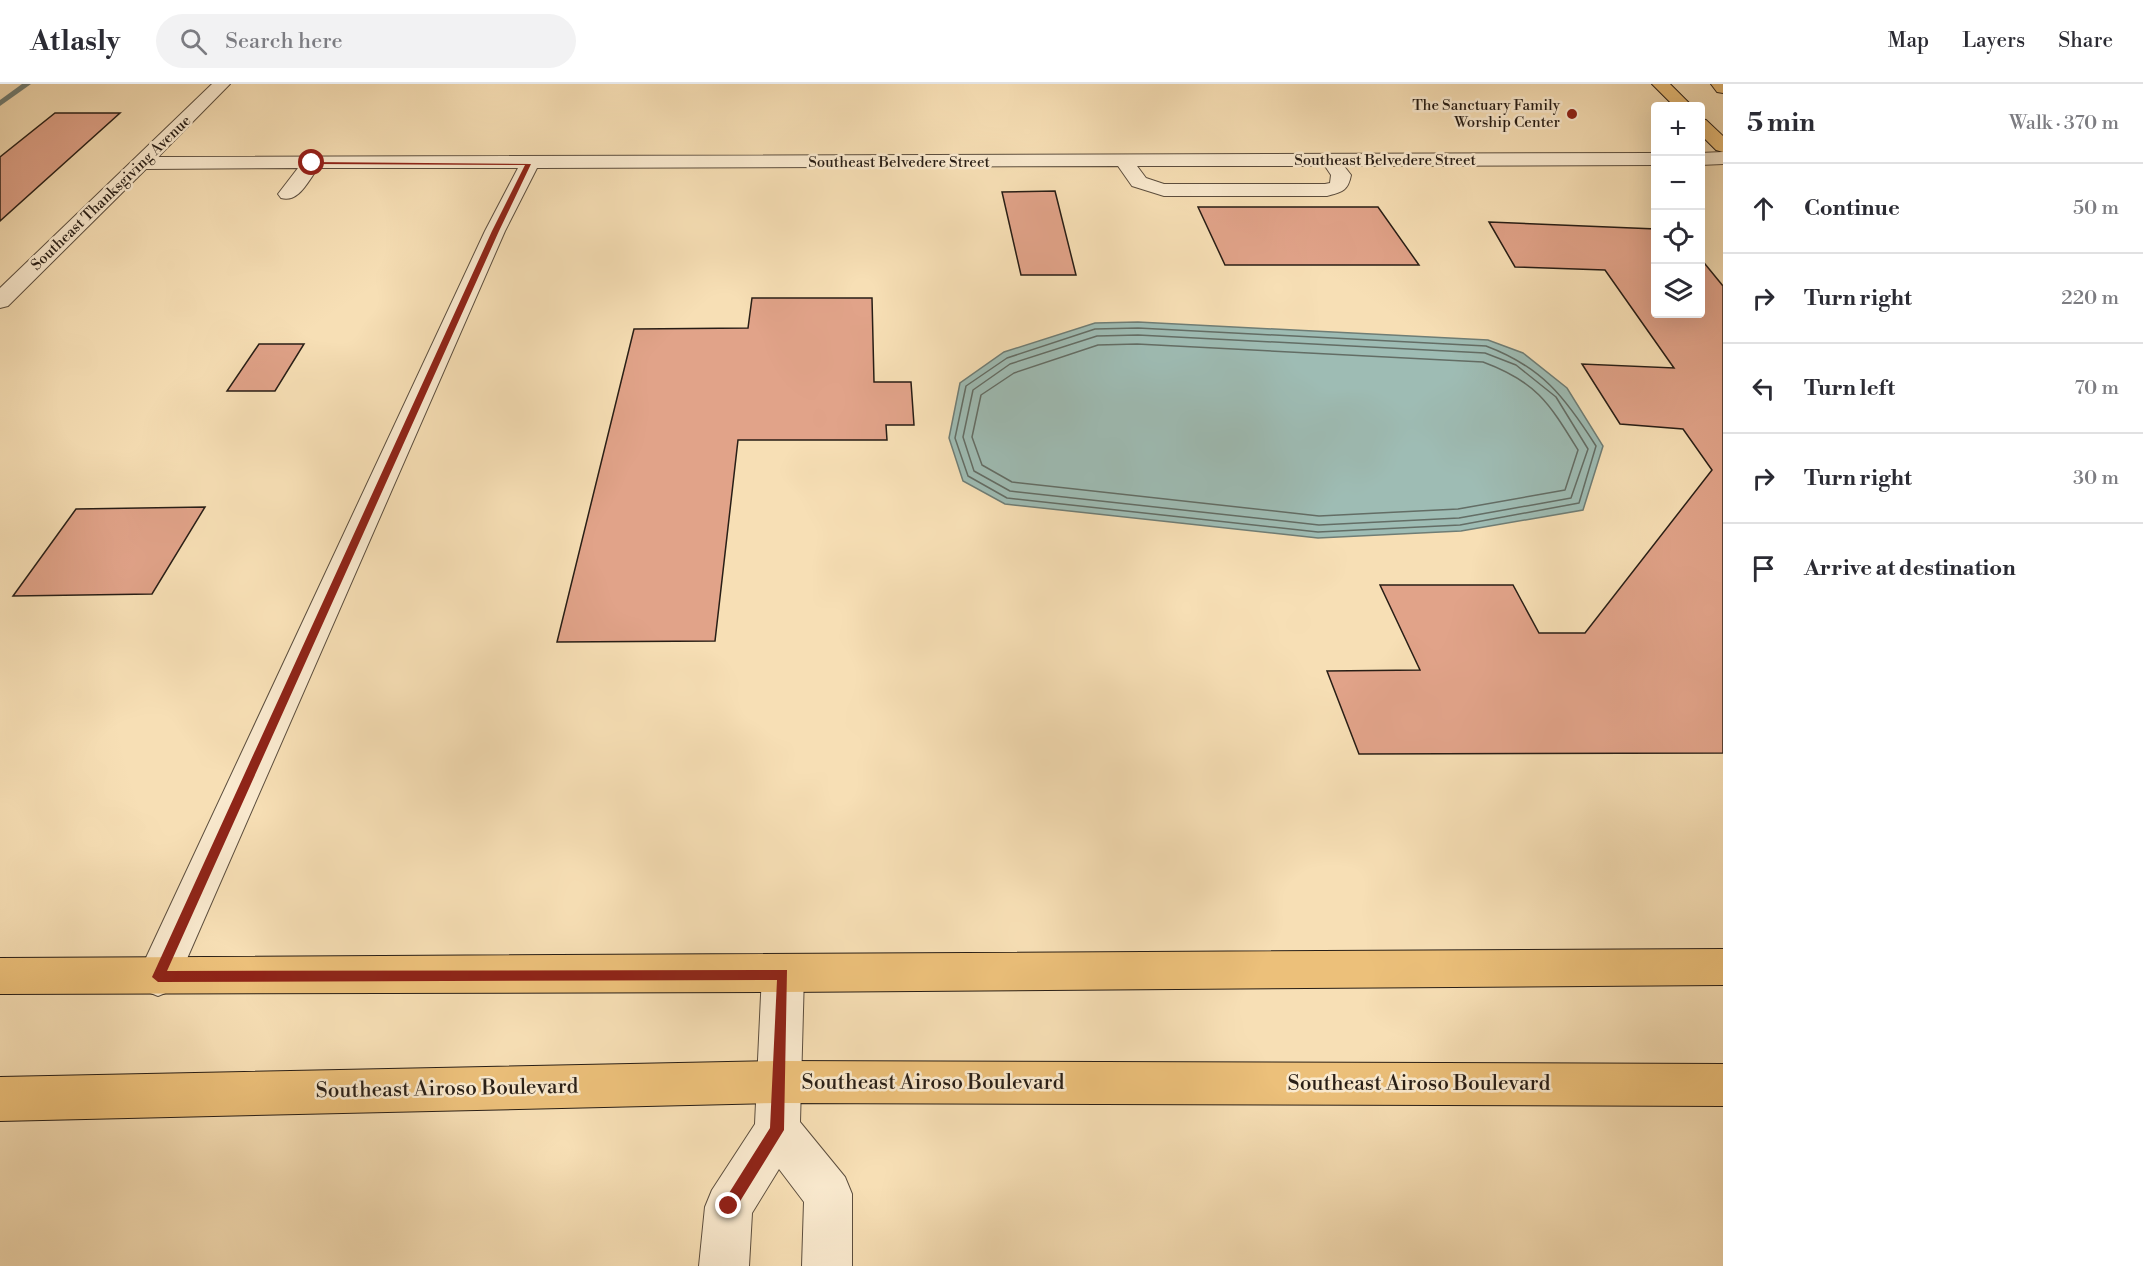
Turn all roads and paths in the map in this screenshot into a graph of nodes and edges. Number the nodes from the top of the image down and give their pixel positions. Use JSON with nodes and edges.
{"nodes":[{"id":1,"x":222,"y":84,"type":"edge"},
{"id":2,"x":1660,"y":84,"type":"edge"},
{"id":3,"x":1719,"y":84,"type":"edge"},
{"id":4,"x":1723,"y":88,"type":"edge"},
{"id":5,"x":1679,"y":102,"type":"edge"},
{"id":6,"x":1705,"y":128,"type":"edge"},
{"id":7,"x":1723,"y":146,"type":"edge"},
{"id":8,"x":1723,"y":158,"type":"edge"},
{"id":9,"x":1651,"y":159,"type":"edge"},
{"id":10,"x":1705,"y":159,"type":"edge"},
{"id":11,"x":1331,"y":160,"type":"junction"},
{"id":12,"x":1125,"y":161,"type":"junction"},
{"id":13,"x":142,"y":163,"type":"junction"},
{"id":14,"x":312,"y":163,"type":"junction"},
{"id":15,"x":529,"y":164,"type":"junction"},
{"id":16,"x":288,"y":194,"type":"dead end"},
{"id":17,"x":0,"y":302,"type":"edge"},
{"id":18,"x":1723,"y":967,"type":"edge"},
{"id":19,"x":783,"y":974,"type":"junction"},
{"id":20,"x":0,"y":976,"type":"edge"},
{"id":21,"x":158,"y":977,"type":"junction"},
{"id":22,"x":778,"y":1082,"type":"junction"},
{"id":23,"x":1723,"y":1085,"type":"edge"},
{"id":24,"x":0,"y":1099,"type":"edge"},
{"id":25,"x":777,"y":1130,"type":"junction"},
{"id":26,"x":724,"y":1266,"type":"edge"},
{"id":27,"x":827,"y":1266,"type":"edge"}],
"edges":[{"from":1,"to":13,"type":"street","name":"Southeast Thanksgiving Avenue"},
{"from":2,"to":5,"type":"main road"},
{"from":3,"to":4,"type":"main road"},
{"from":6,"to":7,"type":"main road"},
{"from":8,"to":10,"type":"street"},
{"from":9,"to":11,"type":"street","name":"Southeast Belvedere Street"},
{"from":11,"to":12,"type":"street","name":"Southeast Belvedere Street"},
{"from":11,"to":12,"type":"street"},
{"from":12,"to":15,"type":"street","name":"Southeast Belvedere Street"},
{"from":13,"to":14,"type":"street","name":"Southeast Belvedere Street"},
{"from":13,"to":17,"type":"street","name":"Southeast Thanksgiving Avenue"},
{"from":14,"to":15,"type":"street","name":"Southeast Belvedere Street"},
{"from":14,"to":16,"type":"street"},
{"from":15,"to":21,"type":"street"},
{"from":18,"to":19,"type":"main road"},
{"from":19,"to":21,"type":"main road"},
{"from":19,"to":22,"type":"street"},
{"from":20,"to":21,"type":"main road"},
{"from":22,"to":23,"type":"main road","name":"Southeast Airoso Boulevard"},
{"from":22,"to":24,"type":"main road","name":"Southeast Airoso Boulevard"},
{"from":22,"to":25,"type":"street"},
{"from":25,"to":26,"type":"street"},
{"from":25,"to":27,"type":"street"}]}
